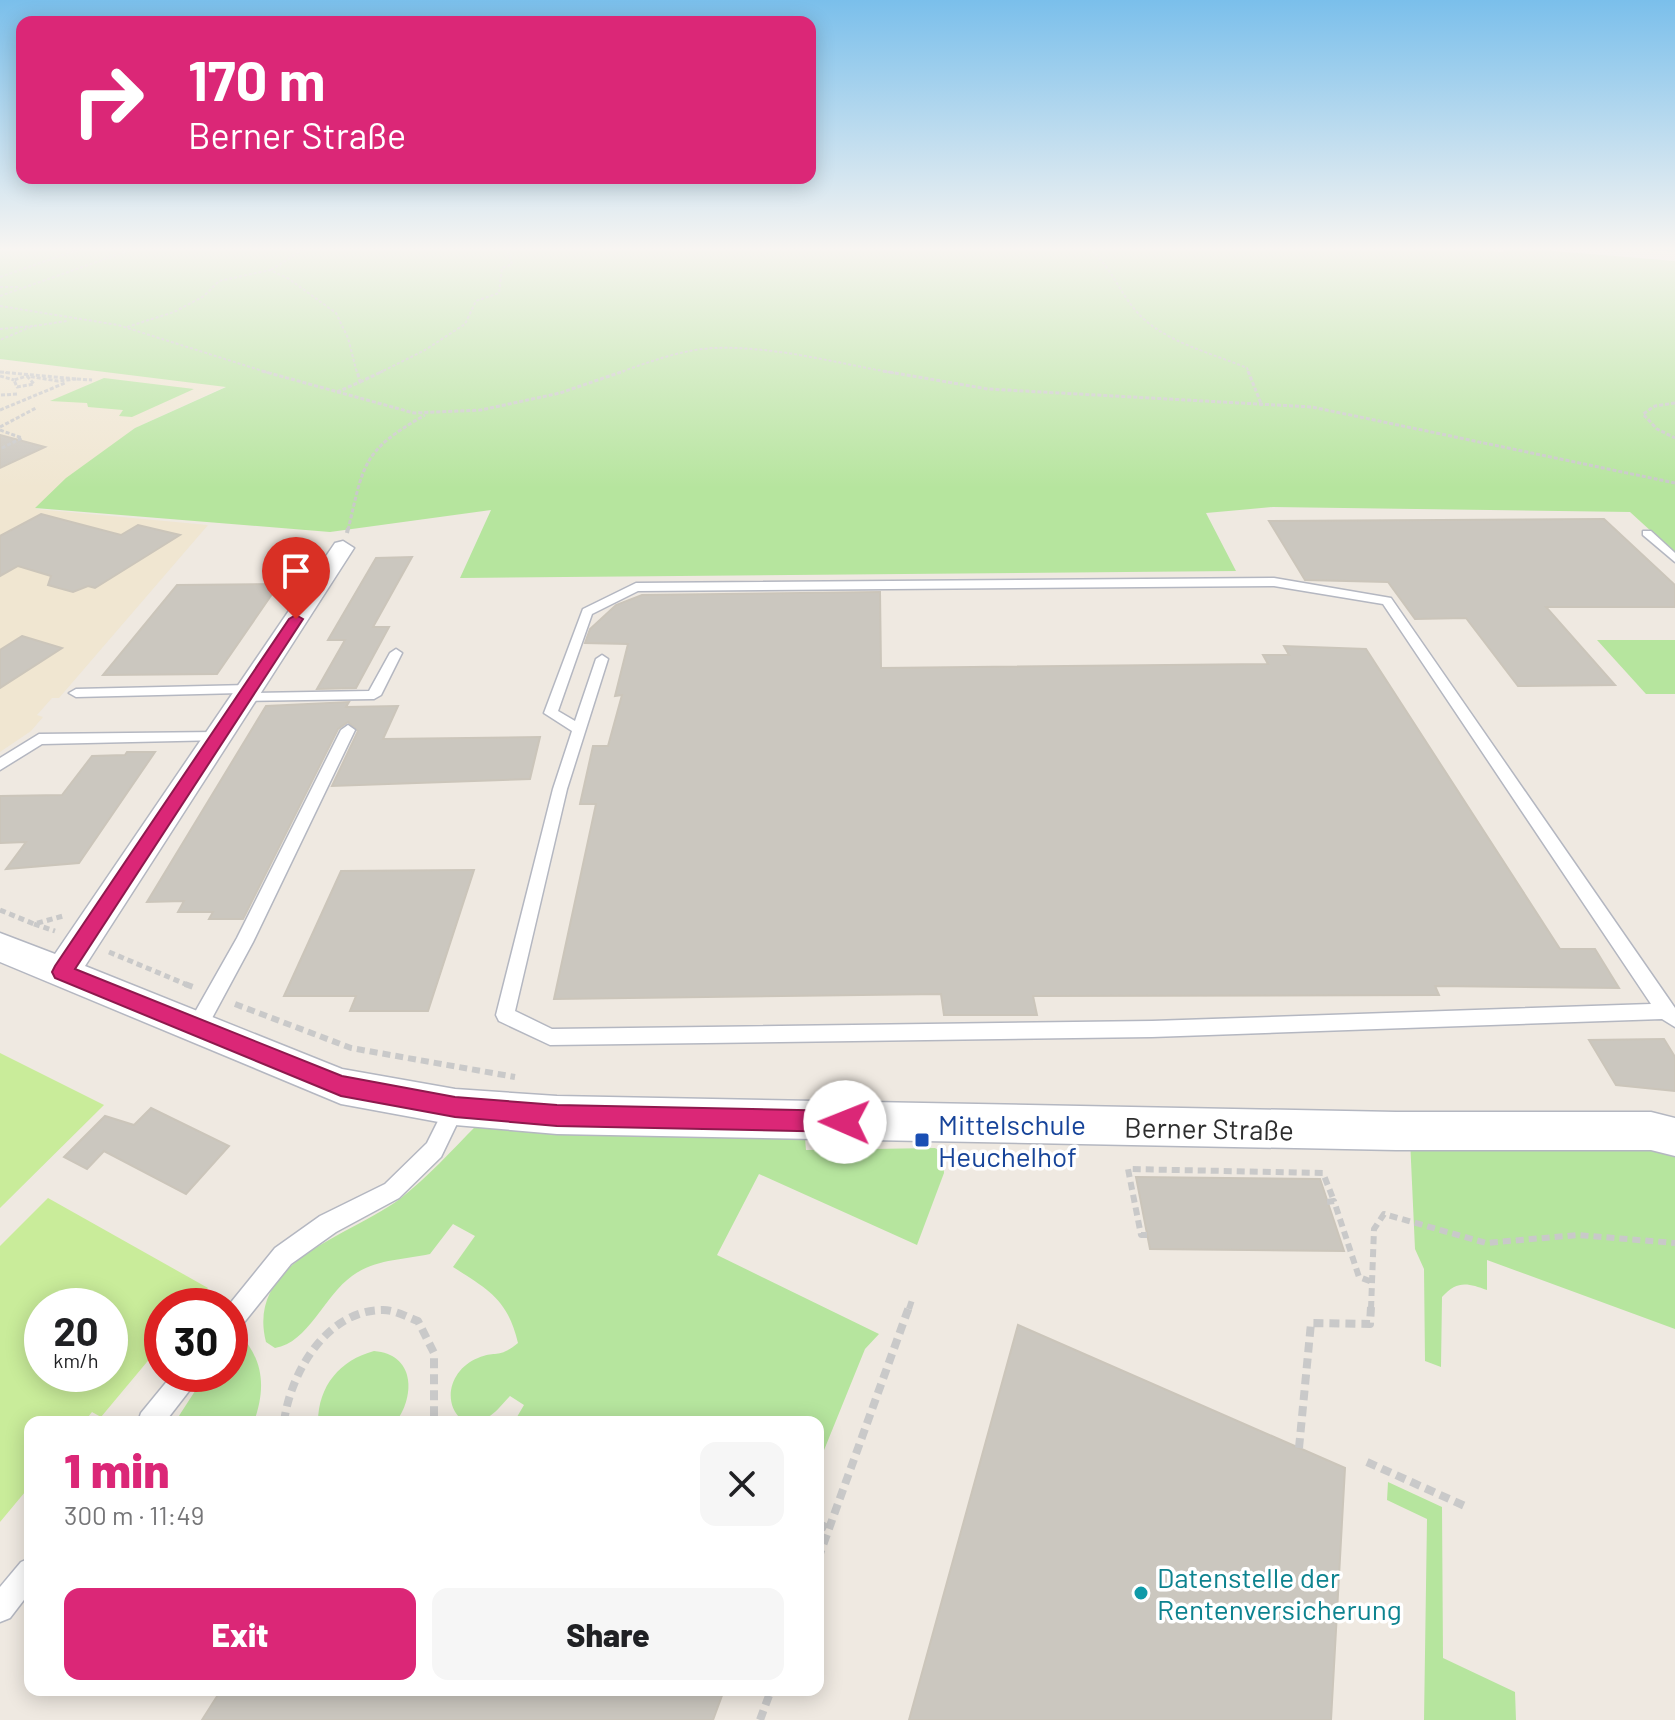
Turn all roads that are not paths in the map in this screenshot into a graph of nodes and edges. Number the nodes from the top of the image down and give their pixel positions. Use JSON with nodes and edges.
{"nodes":[{"id":1,"x":1647,"y":533,"type":"dead end"},
{"id":2,"x":343,"y":548,"type":"road end"},
{"id":3,"x":1675,"y":559,"type":"edge"},
{"id":4,"x":396,"y":653,"type":"dead end"},
{"id":5,"x":602,"y":659,"type":"dead end"},
{"id":6,"x":76,"y":693,"type":"dead end"},
{"id":7,"x":247,"y":693,"type":"junction"},
{"id":8,"x":348,"y":730,"type":"dead end"},
{"id":9,"x":580,"y":730,"type":"junction"},
{"id":10,"x":217,"y":737,"type":"junction"},
{"id":11,"x":0,"y":765,"type":"edge"},
{"id":12,"x":0,"y":947,"type":"edge"},
{"id":13,"x":62,"y":972,"type":"junction"},
{"id":14,"x":206,"y":1011,"type":"junction"},
{"id":15,"x":1670,"y":1015,"type":"edge"},
{"id":16,"x":455,"y":1107,"type":"junction"},
{"id":17,"x":1675,"y":1137,"type":"edge"},
{"id":18,"x":248,"y":1300,"type":"edge"},
{"id":19,"x":174,"y":1392,"type":"edge"},
{"id":20,"x":155,"y":1416,"type":"edge"},
{"id":21,"x":24,"y":1578,"type":"edge"},
{"id":22,"x":0,"y":1608,"type":"edge"}],
"edges":[{"from":1,"to":3,"type":"lane"},
{"from":2,"to":7,"type":"street"},
{"from":4,"to":7,"type":"lane"},
{"from":5,"to":9,"type":"lane"},
{"from":6,"to":7,"type":"lane"},
{"from":7,"to":10,"type":"street"},
{"from":8,"to":14,"type":"lane"},
{"from":9,"to":15,"type":"lane"},
{"from":9,"to":15,"type":"lane"},
{"from":10,"to":11,"type":"lane"},
{"from":10,"to":13,"type":"street"},
{"from":12,"to":13,"type":"street","name":"Berner Straße"},
{"from":13,"to":14,"type":"street","name":"Berner Straße"},
{"from":14,"to":16,"type":"street","name":"Berner Straße"},
{"from":16,"to":17,"type":"street","name":"Berner Straße"},
{"from":16,"to":18,"type":"lane"},
{"from":19,"to":20,"type":"lane"},
{"from":21,"to":22,"type":"lane"}]}
